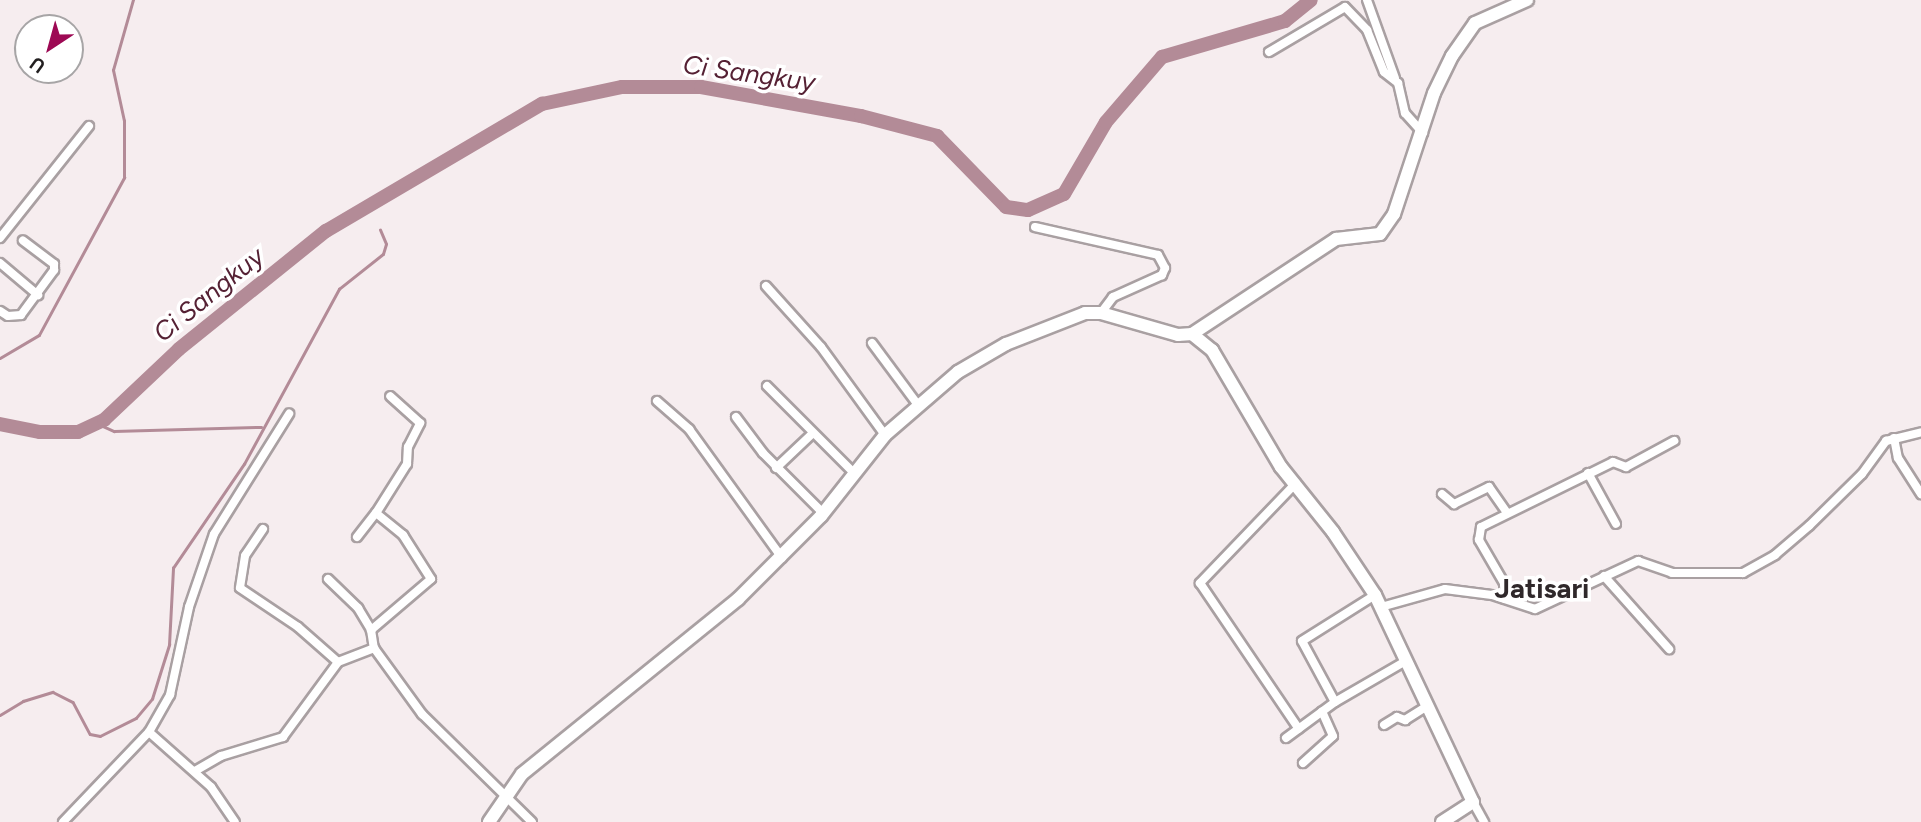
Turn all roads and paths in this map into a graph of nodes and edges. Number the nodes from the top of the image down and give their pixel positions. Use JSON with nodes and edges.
{"nodes":[{"id":1,"x":1367,"y":0,"type":"edge"},
{"id":2,"x":1527,"y":0,"type":"edge"},
{"id":3,"x":1269,"y":52,"type":"dead end"},
{"id":4,"x":1395,"y":78,"type":"junction"},
{"id":5,"x":89,"y":126,"type":"dead end"},
{"id":6,"x":1423,"y":133,"type":"junction"},
{"id":7,"x":1035,"y":227,"type":"dead end"},
{"id":8,"x":0,"y":238,"type":"edge"},
{"id":9,"x":23,"y":241,"type":"dead end"},
{"id":10,"x":0,"y":263,"type":"edge"},
{"id":11,"x":766,"y":286,"type":"dead end"},
{"id":12,"x":38,"y":295,"type":"junction"},
{"id":13,"x":0,"y":311,"type":"edge"},
{"id":14,"x":1101,"y":313,"type":"junction"},
{"id":15,"x":1192,"y":334,"type":"junction"},
{"id":16,"x":872,"y":343,"type":"dead end"},
{"id":17,"x":768,"y":386,"type":"dead end"},
{"id":18,"x":390,"y":396,"type":"dead end"},
{"id":19,"x":657,"y":401,"type":"dead end"},
{"id":20,"x":918,"y":405,"type":"junction"},
{"id":21,"x":289,"y":414,"type":"dead end"},
{"id":22,"x":736,"y":417,"type":"dead end"},
{"id":23,"x":1921,"y":432,"type":"edge"},
{"id":24,"x":812,"y":434,"type":"junction"},
{"id":25,"x":885,"y":435,"type":"junction"},
{"id":26,"x":1894,"y":438,"type":"junction"},
{"id":27,"x":1674,"y":441,"type":"dead end"},
{"id":28,"x":776,"y":468,"type":"junction"},
{"id":29,"x":854,"y":472,"type":"junction"},
{"id":30,"x":1588,"y":473,"type":"junction"},
{"id":31,"x":1296,"y":483,"type":"junction"},
{"id":32,"x":1443,"y":494,"type":"dead end"},
{"id":33,"x":1921,"y":494,"type":"edge"},
{"id":34,"x":376,"y":513,"type":"junction"},
{"id":35,"x":823,"y":513,"type":"junction"},
{"id":36,"x":1507,"y":513,"type":"junction"},
{"id":37,"x":1616,"y":524,"type":"dead end"},
{"id":38,"x":263,"y":529,"type":"dead end"},
{"id":39,"x":358,"y":537,"type":"dead end"},
{"id":40,"x":782,"y":558,"type":"junction"},
{"id":41,"x":1604,"y":576,"type":"junction"},
{"id":42,"x":328,"y":579,"type":"dead end"},
{"id":43,"x":1505,"y":599,"type":"junction"},
{"id":44,"x":1378,"y":601,"type":"junction"},
{"id":45,"x":371,"y":630,"type":"junction"},
{"id":46,"x":374,"y":648,"type":"junction"},
{"id":47,"x":1669,"y":649,"type":"dead end"},
{"id":48,"x":338,"y":662,"type":"junction"},
{"id":49,"x":1405,"y":662,"type":"junction"},
{"id":50,"x":1335,"y":702,"type":"junction"},
{"id":51,"x":1427,"y":706,"type":"junction"},
{"id":52,"x":1322,"y":711,"type":"junction"},
{"id":53,"x":1384,"y":725,"type":"dead end"},
{"id":54,"x":1299,"y":729,"type":"junction"},
{"id":55,"x":149,"y":732,"type":"junction"},
{"id":56,"x":1286,"y":738,"type":"dead end"},
{"id":57,"x":1303,"y":763,"type":"dead end"},
{"id":58,"x":195,"y":771,"type":"junction"},
{"id":59,"x":504,"y":794,"type":"junction"},
{"id":60,"x":1473,"y":802,"type":"junction"},
{"id":61,"x":493,"y":820,"type":"edge"},
{"id":62,"x":63,"y":822,"type":"edge"},
{"id":63,"x":235,"y":822,"type":"edge"},
{"id":64,"x":532,"y":822,"type":"edge"},
{"id":65,"x":1442,"y":822,"type":"edge"},
{"id":66,"x":1484,"y":822,"type":"edge"}],
"edges":[{"from":1,"to":4,"type":"street"},
{"from":2,"to":6,"type":"street"},
{"from":3,"to":4,"type":"street"},
{"from":4,"to":6,"type":"street"},
{"from":5,"to":8,"type":"street"},
{"from":6,"to":15,"type":"street"},
{"from":7,"to":14,"type":"street"},
{"from":9,"to":12,"type":"street"},
{"from":10,"to":12,"type":"street"},
{"from":11,"to":25,"type":"street"},
{"from":12,"to":13,"type":"street"},
{"from":14,"to":15,"type":"street"},
{"from":14,"to":20,"type":"street"},
{"from":15,"to":31,"type":"street"},
{"from":16,"to":20,"type":"street"},
{"from":17,"to":24,"type":"street"},
{"from":18,"to":34,"type":"street"},
{"from":19,"to":40,"type":"street"},
{"from":20,"to":25,"type":"street"},
{"from":21,"to":55,"type":"street"},
{"from":22,"to":28,"type":"street"},
{"from":23,"to":26,"type":"street"},
{"from":24,"to":28,"type":"street"},
{"from":24,"to":29,"type":"street"},
{"from":25,"to":29,"type":"street"},
{"from":26,"to":33,"type":"street"},
{"from":26,"to":41,"type":"street"},
{"from":27,"to":30,"type":"street"},
{"from":28,"to":35,"type":"street"},
{"from":29,"to":35,"type":"street"},
{"from":30,"to":36,"type":"street"},
{"from":30,"to":37,"type":"street"},
{"from":31,"to":44,"type":"street"},
{"from":31,"to":54,"type":"street"},
{"from":32,"to":36,"type":"street"},
{"from":34,"to":39,"type":"street"},
{"from":34,"to":45,"type":"street"},
{"from":35,"to":40,"type":"street"},
{"from":36,"to":43,"type":"street"},
{"from":38,"to":48,"type":"street"},
{"from":40,"to":59,"type":"street"},
{"from":41,"to":43,"type":"street"},
{"from":41,"to":47,"type":"street"},
{"from":42,"to":45,"type":"street"},
{"from":43,"to":44,"type":"street"},
{"from":44,"to":49,"type":"street"},
{"from":44,"to":50,"type":"street"},
{"from":45,"to":46,"type":"street"},
{"from":46,"to":48,"type":"street"},
{"from":46,"to":59,"type":"street"},
{"from":48,"to":58,"type":"street"},
{"from":49,"to":50,"type":"street"},
{"from":49,"to":51,"type":"street"},
{"from":50,"to":52,"type":"street"},
{"from":51,"to":53,"type":"street"},
{"from":51,"to":60,"type":"street"},
{"from":52,"to":54,"type":"street"},
{"from":52,"to":57,"type":"street"},
{"from":54,"to":56,"type":"street"},
{"from":55,"to":58,"type":"street"},
{"from":55,"to":62,"type":"street"},
{"from":58,"to":63,"type":"street"},
{"from":59,"to":61,"type":"street"},
{"from":59,"to":64,"type":"street"},
{"from":60,"to":65,"type":"street"},
{"from":60,"to":66,"type":"street"}]}
